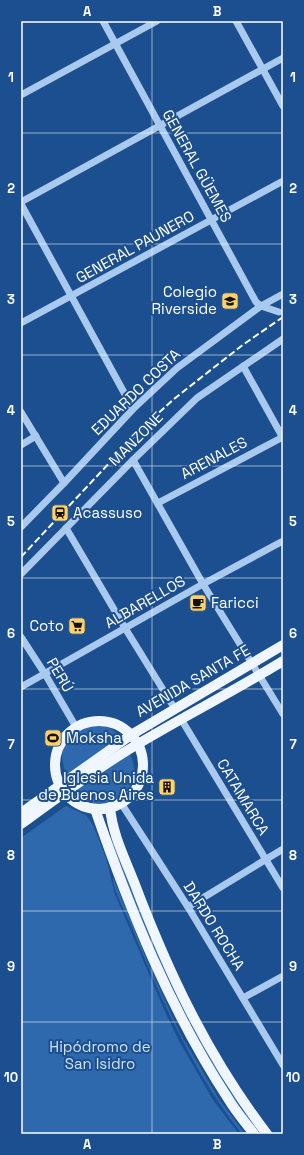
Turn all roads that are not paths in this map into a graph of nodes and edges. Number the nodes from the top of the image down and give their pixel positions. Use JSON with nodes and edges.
{"nodes":[{"id":1,"x":103,"y":21,"type":"edge"},
{"id":2,"x":157,"y":21,"type":"edge"},
{"id":3,"x":236,"y":21,"type":"edge"},
{"id":4,"x":115,"y":44,"type":"junction"},
{"id":5,"x":283,"y":58,"type":"edge"},
{"id":6,"x":263,"y":69,"type":"junction"},
{"id":7,"x":21,"y":95,"type":"edge"},
{"id":8,"x":283,"y":106,"type":"edge"},
{"id":9,"x":160,"y":126,"type":"junction"},
{"id":10,"x":283,"y":181,"type":"edge"},
{"id":11,"x":21,"y":203,"type":"edge"},
{"id":12,"x":211,"y":220,"type":"junction"},
{"id":13,"x":283,"y":294,"type":"edge"},
{"id":14,"x":72,"y":297,"type":"junction"},
{"id":15,"x":261,"y":306,"type":"junction"},
{"id":16,"x":279,"y":312,"type":"dead end"},
{"id":17,"x":21,"y":324,"type":"edge"},
{"id":18,"x":283,"y":339,"type":"edge"},
{"id":19,"x":243,"y":366,"type":"junction"},
{"id":20,"x":133,"y":409,"type":"junction"},
{"id":21,"x":21,"y":412,"type":"edge"},
{"id":22,"x":36,"y":436,"type":"junction"},
{"id":23,"x":283,"y":437,"type":"edge"},
{"id":24,"x":21,"y":445,"type":"edge"},
{"id":25,"x":133,"y":460,"type":"junction"},
{"id":26,"x":64,"y":483,"type":"junction"},
{"id":27,"x":158,"y":503,"type":"junction"},
{"id":28,"x":21,"y":526,"type":"edge"},
{"id":29,"x":66,"y":528,"type":"junction"},
{"id":30,"x":283,"y":541,"type":"edge"},
{"id":31,"x":21,"y":574,"type":"edge"},
{"id":32,"x":203,"y":584,"type":"junction"},
{"id":33,"x":125,"y":628,"type":"junction"},
{"id":34,"x":21,"y":637,"type":"edge"},
{"id":35,"x":283,"y":645,"type":"edge"},
{"id":36,"x":283,"y":661,"type":"edge"},
{"id":37,"x":252,"y":664,"type":"junction"},
{"id":38,"x":45,"y":674,"type":"junction"},
{"id":39,"x":260,"y":675,"type":"junction"},
{"id":40,"x":21,"y":687,"type":"edge"},
{"id":41,"x":175,"y":710,"type":"junction"},
{"id":42,"x":283,"y":714,"type":"edge"},
{"id":43,"x":181,"y":719,"type":"junction"},
{"id":44,"x":76,"y":727,"type":"junction"},
{"id":45,"x":131,"y":735,"type":"junction"},
{"id":46,"x":138,"y":744,"type":"junction"},
{"id":47,"x":62,"y":789,"type":"junction"},
{"id":48,"x":121,"y":803,"type":"junction"},
{"id":49,"x":110,"y":807,"type":"junction"},
{"id":50,"x":95,"y":809,"type":"junction"},
{"id":51,"x":21,"y":813,"type":"edge"},
{"id":52,"x":21,"y":824,"type":"edge"},
{"id":53,"x":283,"y":849,"type":"edge"},
{"id":54,"x":266,"y":859,"type":"junction"},
{"id":55,"x":283,"y":888,"type":"edge"},
{"id":56,"x":188,"y":907,"type":"junction"},
{"id":57,"x":283,"y":976,"type":"edge"},
{"id":58,"x":243,"y":998,"type":"junction"},
{"id":59,"x":283,"y":1065,"type":"edge"},
{"id":60,"x":254,"y":1134,"type":"edge"},
{"id":61,"x":267,"y":1134,"type":"edge"}],
"edges":[{"from":1,"to":4,"type":"street","name":"GENERAL GÜEMES"},
{"from":2,"to":4,"type":"street"},
{"from":3,"to":6,"type":"street"},
{"from":4,"to":7,"type":"street"},
{"from":4,"to":9,"type":"street","name":"GENERAL GÜEMES"},
{"from":5,"to":6,"type":"street"},
{"from":6,"to":8,"type":"street"},
{"from":6,"to":9,"type":"street"},
{"from":9,"to":11,"type":"street"},
{"from":9,"to":12,"type":"street","name":"GENERAL GÜEMES"},
{"from":10,"to":12,"type":"street","name":"GENERAL PAUNERO"},
{"from":11,"to":14,"type":"street"},
{"from":12,"to":14,"type":"street","name":"GENERAL PAUNERO"},
{"from":12,"to":15,"type":"street","name":"GENERAL GÜEMES"},
{"from":13,"to":15,"type":"street","name":"EDUARDO COSTA"},
{"from":14,"to":17,"type":"street","name":"GENERAL PAUNERO"},
{"from":14,"to":20,"type":"street"},
{"from":15,"to":16,"type":"street"},
{"from":15,"to":20,"type":"street","name":"EDUARDO COSTA"},
{"from":18,"to":19,"type":"street","name":"MANZONE"},
{"from":19,"to":23,"type":"street"},
{"from":19,"to":25,"type":"street","name":"MANZONE"},
{"from":20,"to":26,"type":"street","name":"EDUARDO COSTA"},
{"from":21,"to":22,"type":"street"},
{"from":22,"to":24,"type":"street"},
{"from":22,"to":26,"type":"street"},
{"from":23,"to":27,"type":"street","name":"ARENALES"},
{"from":25,"to":27,"type":"street"},
{"from":25,"to":29,"type":"street","name":"MANZONE"},
{"from":26,"to":28,"type":"street","name":"EDUARDO COSTA"},
{"from":27,"to":32,"type":"street"},
{"from":29,"to":31,"type":"street","name":"MANZONE"},
{"from":29,"to":33,"type":"street"},
{"from":30,"to":32,"type":"street","name":"ALBARELLOS"},
{"from":32,"to":33,"type":"street","name":"ALBARELLOS"},
{"from":32,"to":37,"type":"street"},
{"from":33,"to":38,"type":"street","name":"ALBARELLOS"},
{"from":33,"to":41,"type":"street"},
{"from":34,"to":38,"type":"street","name":"PERÚ"},
{"from":35,"to":37,"type":"main road","name":"AVENIDA SANTA FE"},
{"from":36,"to":39,"type":"main road","name":"AVENIDA SANTA FE"},
{"from":37,"to":39,"type":"street"},
{"from":37,"to":41,"type":"main road","name":"AVENIDA SANTA FE"},
{"from":38,"to":40,"type":"street","name":"ALBARELLOS"},
{"from":38,"to":44,"type":"street","name":"PERÚ"},
{"from":39,"to":42,"type":"street"},
{"from":39,"to":43,"type":"main road","name":"AVENIDA SANTA FE"},
{"from":41,"to":45,"type":"main road","name":"AVENIDA SANTA FE"},
{"from":43,"to":46,"type":"main road","name":"AVENIDA SANTA FE"},
{"from":43,"to":54,"type":"street","name":"CATAMARCA"},
{"from":44,"to":45,"type":"main road"},
{"from":44,"to":47,"type":"main road"},
{"from":45,"to":46,"type":"main road"},
{"from":45,"to":47,"type":"main road","name":"AVENIDA SANTA FE"},
{"from":46,"to":47,"type":"main road","name":"AVENIDA SANTA FE"},
{"from":46,"to":48,"type":"main road"},
{"from":47,"to":50,"type":"main road"},
{"from":47,"to":51,"type":"main road","name":"AVENIDA SANTA FE"},
{"from":47,"to":52,"type":"main road","name":"AVENIDA SANTA FE"},
{"from":48,"to":49,"type":"main road"},
{"from":48,"to":56,"type":"street","name":"DARDO ROCHA"},
{"from":49,"to":50,"type":"main road"},
{"from":49,"to":61,"type":"main road"},
{"from":50,"to":60,"type":"main road"},
{"from":53,"to":54,"type":"street"},
{"from":54,"to":55,"type":"street","name":"CATAMARCA"},
{"from":54,"to":56,"type":"street"},
{"from":56,"to":58,"type":"street","name":"DARDO ROCHA"},
{"from":57,"to":58,"type":"street"},
{"from":58,"to":59,"type":"street","name":"DARDO ROCHA"}]}
